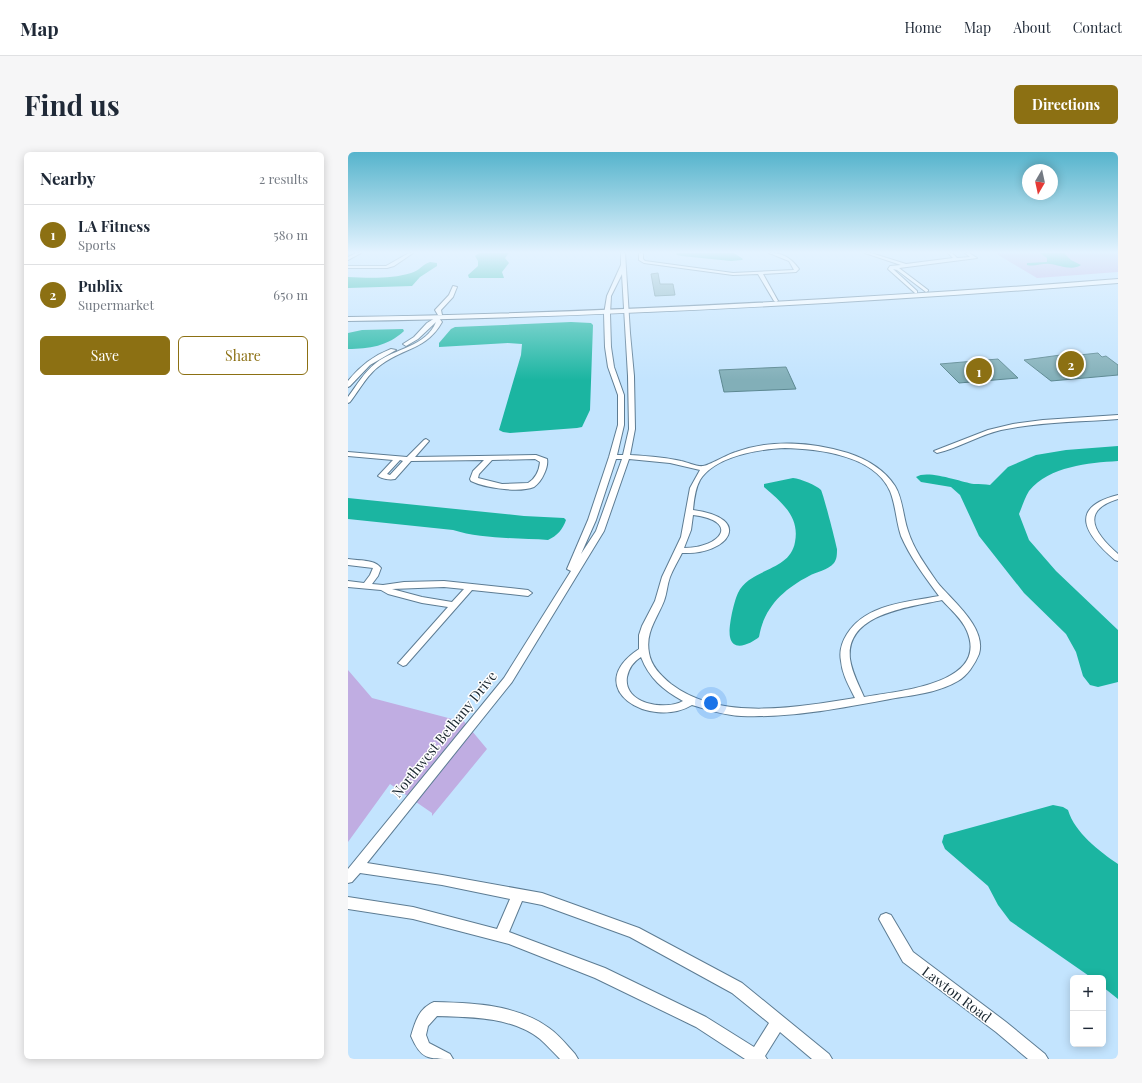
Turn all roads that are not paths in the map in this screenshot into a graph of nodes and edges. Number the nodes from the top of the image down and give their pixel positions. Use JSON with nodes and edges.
{"nodes":[{"id":1,"x":453,"y":295,"type":"edge"},
{"id":2,"x":609,"y":295,"type":"edge"},
{"id":3,"x":625,"y":295,"type":"edge"},
{"id":4,"x":771,"y":295,"type":"edge"},
{"id":5,"x":868,"y":295,"type":"edge"},
{"id":6,"x":908,"y":295,"type":"edge"},
{"id":7,"x":775,"y":304,"type":"junction"},
{"id":8,"x":626,"y":311,"type":"junction"},
{"id":9,"x":607,"y":312,"type":"junction"},
{"id":10,"x":348,"y":315,"type":"edge"},
{"id":11,"x":438,"y":316,"type":"junction"},
{"id":12,"x":348,"y":319,"type":"edge"},
{"id":13,"x":348,"y":384,"type":"edge"},
{"id":14,"x":361,"y":385,"type":"junction"},
{"id":15,"x":348,"y":401,"type":"edge"},
{"id":16,"x":1118,"y":417,"type":"edge"},
{"id":17,"x":426,"y":441,"type":"dead end"},
{"id":18,"x":938,"y":451,"type":"dead end"},
{"id":19,"x":348,"y":454,"type":"edge"},
{"id":20,"x":613,"y":457,"type":"junction"},
{"id":21,"x":626,"y":457,"type":"junction"},
{"id":22,"x":398,"y":458,"type":"junction"},
{"id":23,"x":490,"y":458,"type":"junction"},
{"id":24,"x":409,"y":459,"type":"junction"},
{"id":25,"x":705,"y":469,"type":"junction"},
{"id":26,"x":1118,"y":497,"type":"edge"},
{"id":27,"x":689,"y":512,"type":"junction"},
{"id":28,"x":680,"y":550,"type":"junction"},
{"id":29,"x":1118,"y":558,"type":"edge"},
{"id":30,"x":348,"y":562,"type":"edge"},
{"id":31,"x":348,"y":584,"type":"edge"},
{"id":32,"x":366,"y":586,"type":"junction"},
{"id":33,"x":470,"y":587,"type":"junction"},
{"id":34,"x":383,"y":588,"type":"junction"},
{"id":35,"x":528,"y":593,"type":"dead end"},
{"id":36,"x":945,"y":597,"type":"junction"},
{"id":37,"x":554,"y":604,"type":"junction"},
{"id":38,"x":455,"y":605,"type":"junction"},
{"id":39,"x":643,"y":651,"type":"junction"},
{"id":40,"x":403,"y":663,"type":"dead end"},
{"id":41,"x":690,"y":701,"type":"junction"},
{"id":42,"x":861,"y":701,"type":"junction"},
{"id":43,"x":358,"y":867,"type":"junction"},
{"id":44,"x":348,"y":878,"type":"edge"},
{"id":45,"x":518,"y":895,"type":"junction"},
{"id":46,"x":348,"y":903,"type":"edge"},
{"id":47,"x":886,"y":919,"type":"dead end"},
{"id":48,"x":500,"y":936,"type":"junction"},
{"id":49,"x":778,"y":1021,"type":"junction"},
{"id":50,"x":755,"y":1058,"type":"edge"},
{"id":51,"x":445,"y":1059,"type":"edge"},
{"id":52,"x":570,"y":1059,"type":"edge"},
{"id":53,"x":824,"y":1059,"type":"edge"},
{"id":54,"x":1040,"y":1059,"type":"edge"}],
"edges":[{"from":1,"to":11,"type":"street"},
{"from":2,"to":9,"type":"street","name":"Northwest Bethany Drive"},
{"from":3,"to":8,"type":"street","name":"Northwest Bethany Drive"},
{"from":4,"to":7,"type":"street"},
{"from":5,"to":7,"type":"main road"},
{"from":6,"to":7,"type":"main road"},
{"from":7,"to":8,"type":"main road"},
{"from":7,"to":8,"type":"main road"},
{"from":8,"to":9,"type":"main road"},
{"from":8,"to":21,"type":"street","name":"Northwest Bethany Drive"},
{"from":9,"to":11,"type":"main road"},
{"from":9,"to":20,"type":"street","name":"Northwest Bethany Drive"},
{"from":10,"to":11,"type":"main road"},
{"from":11,"to":12,"type":"main road"},
{"from":11,"to":13,"type":"street"},
{"from":11,"to":14,"type":"street"},
{"from":13,"to":14,"type":"street"},
{"from":14,"to":15,"type":"street"},
{"from":16,"to":18,"type":"street"},
{"from":17,"to":24,"type":"street"},
{"from":19,"to":22,"type":"street"},
{"from":20,"to":21,"type":"street"},
{"from":20,"to":37,"type":"street","name":"Northwest Bethany Drive"},
{"from":21,"to":25,"type":"street"},
{"from":21,"to":37,"type":"street","name":"Northwest Bethany Drive"},
{"from":22,"to":24,"type":"street"},
{"from":22,"to":24,"type":"street"},
{"from":23,"to":23,"type":"street"},
{"from":23,"to":24,"type":"street"},
{"from":25,"to":27,"type":"street"},
{"from":25,"to":36,"type":"street"},
{"from":26,"to":29,"type":"street"},
{"from":27,"to":28,"type":"street"},
{"from":27,"to":28,"type":"street"},
{"from":28,"to":39,"type":"street"},
{"from":30,"to":32,"type":"street"},
{"from":31,"to":32,"type":"street"},
{"from":32,"to":34,"type":"street"},
{"from":33,"to":34,"type":"street"},
{"from":33,"to":35,"type":"street"},
{"from":33,"to":38,"type":"street"},
{"from":34,"to":38,"type":"street"},
{"from":36,"to":42,"type":"street"},
{"from":36,"to":42,"type":"street"},
{"from":37,"to":43,"type":"street","name":"Northwest Bethany Drive"},
{"from":38,"to":40,"type":"street"},
{"from":39,"to":41,"type":"street"},
{"from":39,"to":41,"type":"street"},
{"from":41,"to":42,"type":"street"},
{"from":43,"to":44,"type":"street","name":"Northwest Bethany Drive"},
{"from":43,"to":45,"type":"street"},
{"from":45,"to":48,"type":"street"},
{"from":45,"to":49,"type":"street"},
{"from":46,"to":48,"type":"street"},
{"from":47,"to":54,"type":"street","name":"Lawton Road"},
{"from":48,"to":50,"type":"street"},
{"from":49,"to":50,"type":"street"},
{"from":49,"to":53,"type":"street"},
{"from":51,"to":52,"type":"street"}]}
